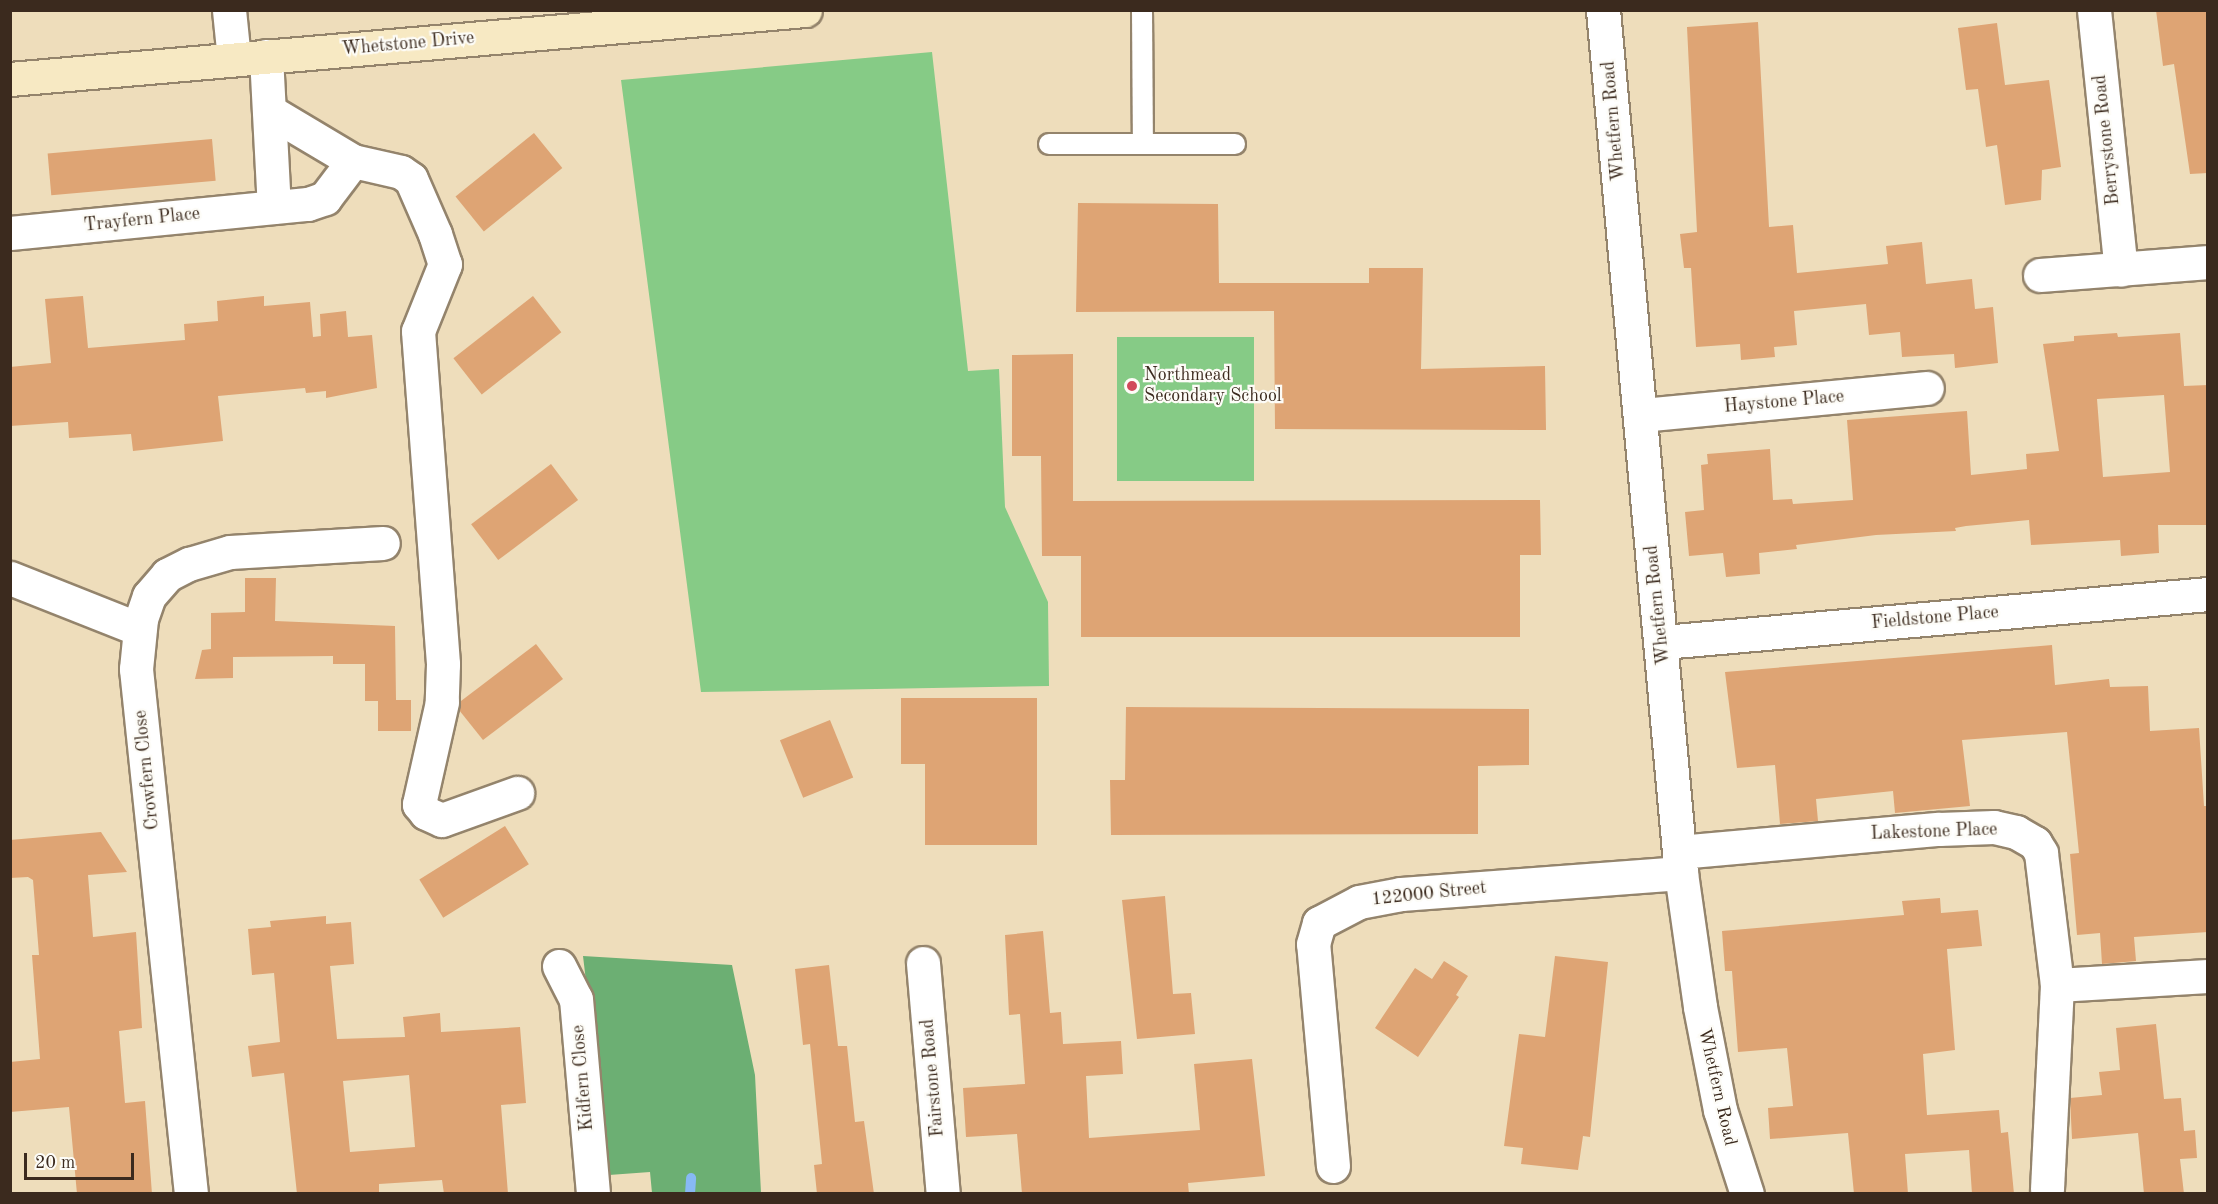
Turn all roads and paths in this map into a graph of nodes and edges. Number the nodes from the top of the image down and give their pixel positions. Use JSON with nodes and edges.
{"nodes":[{"id":1,"x":229,"y":10,"type":"edge"},
{"id":2,"x":805,"y":10,"type":"edge"},
{"id":3,"x":1142,"y":10,"type":"edge"},
{"id":4,"x":1604,"y":10,"type":"edge"},
{"id":5,"x":2094,"y":10,"type":"edge"},
{"id":6,"x":266,"y":56,"type":"junction"},
{"id":7,"x":234,"y":60,"type":"junction"},
{"id":8,"x":10,"y":79,"type":"edge"},
{"id":9,"x":269,"y":111,"type":"junction"},
{"id":10,"x":1049,"y":144,"type":"dead end"},
{"id":11,"x":1143,"y":144,"type":"junction"},
{"id":12,"x":1235,"y":144,"type":"dead end"},
{"id":13,"x":353,"y":161,"type":"junction"},
{"id":14,"x":274,"y":207,"type":"junction"},
{"id":15,"x":10,"y":233,"type":"edge"},
{"id":16,"x":2208,"y":262,"type":"edge"},
{"id":17,"x":2121,"y":270,"type":"junction"},
{"id":18,"x":2040,"y":275,"type":"dead end"},
{"id":19,"x":1927,"y":388,"type":"dead end"},
{"id":20,"x":1641,"y":415,"type":"junction"},
{"id":21,"x":383,"y":543,"type":"dead end"},
{"id":22,"x":10,"y":578,"type":"edge"},
{"id":23,"x":2208,"y":594,"type":"edge"},
{"id":24,"x":139,"y":629,"type":"junction"},
{"id":25,"x":1663,"y":642,"type":"junction"},
{"id":26,"x":517,"y":793,"type":"dead end"},
{"id":27,"x":1680,"y":862,"type":"junction"},
{"id":28,"x":923,"y":963,"type":"dead end"},
{"id":29,"x":559,"y":966,"type":"dead end"},
{"id":30,"x":2208,"y":976,"type":"edge"},
{"id":31,"x":2057,"y":985,"type":"junction"},
{"id":32,"x":1333,"y":1166,"type":"dead end"},
{"id":33,"x":2047,"y":1189,"type":"dead end"},
{"id":34,"x":191,"y":1194,"type":"edge"},
{"id":35,"x":593,"y":1194,"type":"edge"},
{"id":36,"x":944,"y":1194,"type":"edge"},
{"id":37,"x":1747,"y":1194,"type":"edge"}],
"edges":[{"from":1,"to":7,"type":"street"},
{"from":2,"to":6,"type":"street","name":"Whetstone Drive"},
{"from":3,"to":11,"type":"lane"},
{"from":4,"to":20,"type":"street","name":"Whetfern Road"},
{"from":5,"to":17,"type":"street","name":"Berrystone Road"},
{"from":6,"to":7,"type":"street","name":"Whetstone Drive"},
{"from":6,"to":9,"type":"street"},
{"from":7,"to":8,"type":"street","name":"Whetstone Drive"},
{"from":9,"to":13,"type":"street"},
{"from":9,"to":14,"type":"street"},
{"from":10,"to":11,"type":"lane"},
{"from":11,"to":12,"type":"lane"},
{"from":13,"to":14,"type":"street","name":"Trayfern Place"},
{"from":13,"to":26,"type":"street"},
{"from":14,"to":15,"type":"street","name":"Trayfern Place"},
{"from":16,"to":17,"type":"street"},
{"from":17,"to":18,"type":"street"},
{"from":19,"to":20,"type":"street","name":"Haystone Place"},
{"from":20,"to":25,"type":"street","name":"Whetfern Road"},
{"from":21,"to":24,"type":"street","name":"Crowfern Close"},
{"from":22,"to":24,"type":"street"},
{"from":23,"to":25,"type":"street","name":"Fieldstone Place"},
{"from":24,"to":34,"type":"street","name":"Crowfern Close"},
{"from":25,"to":27,"type":"street","name":"Whetfern Road"},
{"from":27,"to":31,"type":"street","name":"Lakestone Place"},
{"from":27,"to":32,"type":"street","name":"122000 Street"},
{"from":27,"to":37,"type":"street","name":"Whetfern Road"},
{"from":28,"to":36,"type":"street","name":"Fairstone Road"},
{"from":29,"to":35,"type":"street","name":"Kidfern Close"},
{"from":30,"to":31,"type":"street"},
{"from":31,"to":33,"type":"street","name":"Lakestone Place"}]}
